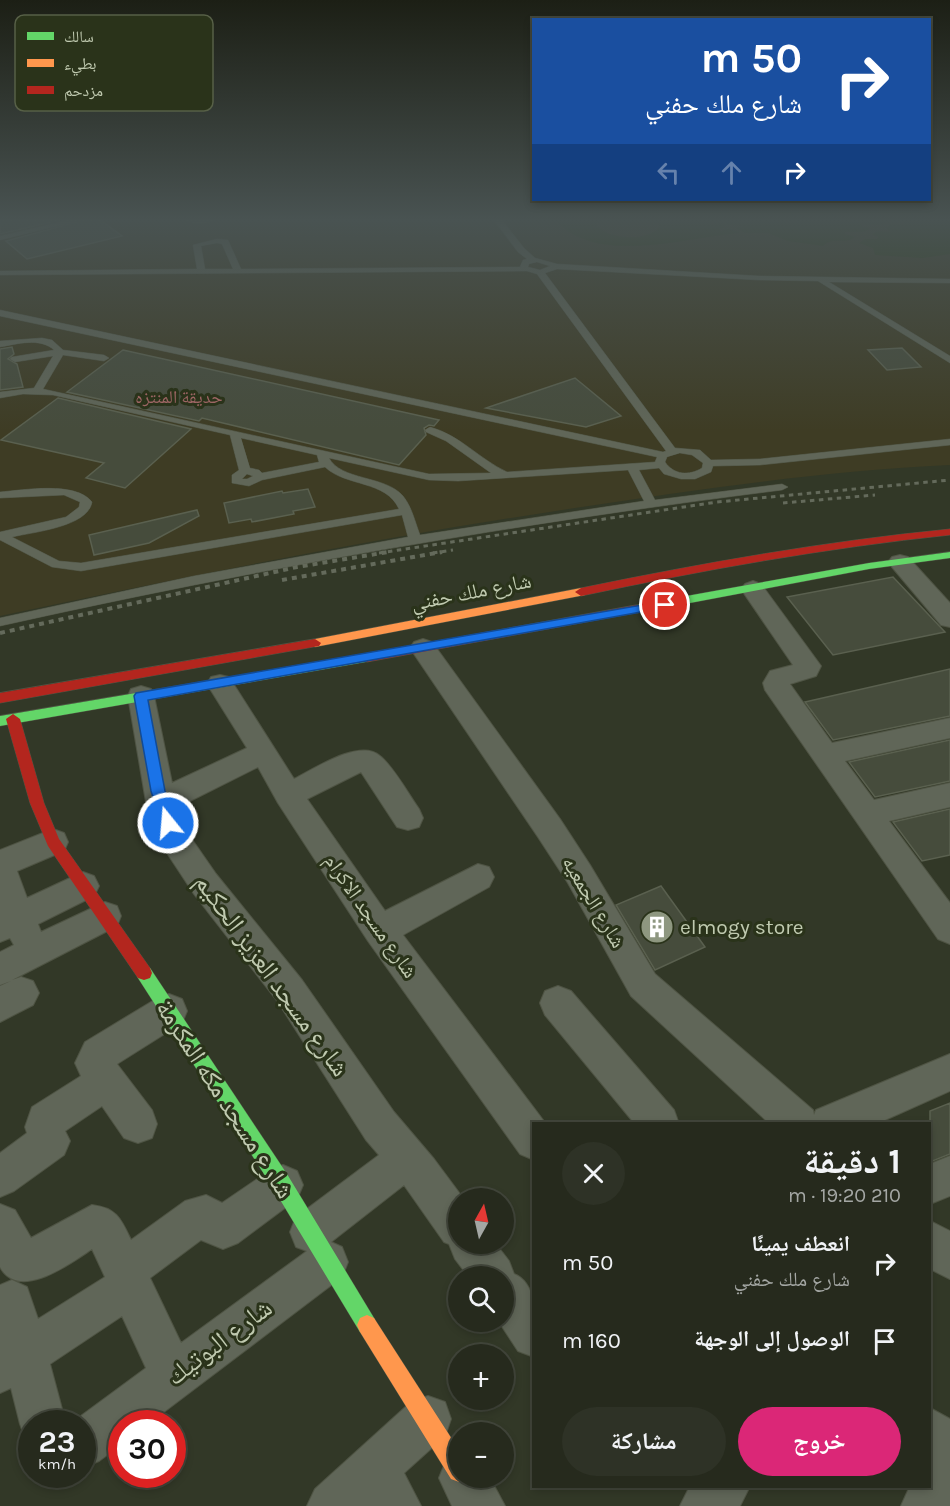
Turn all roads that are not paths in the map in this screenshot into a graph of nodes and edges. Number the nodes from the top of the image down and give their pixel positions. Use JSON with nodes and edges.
{"nodes":[{"id":1,"x":552,"y":290,"type":"edge"},
{"id":2,"x":833,"y":290,"type":"edge"},
{"id":3,"x":0,"y":313,"type":"edge"},
{"id":4,"x":0,"y":344,"type":"edge"},
{"id":5,"x":60,"y":352,"type":"junction"},
{"id":6,"x":15,"y":358,"type":"dead end"},
{"id":7,"x":104,"y":358,"type":"dead end"},
{"id":8,"x":950,"y":360,"type":"edge"},
{"id":9,"x":37,"y":391,"type":"junction"},
{"id":10,"x":0,"y":395,"type":"edge"},
{"id":11,"x":430,"y":430,"type":"dead end"},
{"id":12,"x":235,"y":434,"type":"junction"},
{"id":13,"x":950,"y":442,"type":"edge"},
{"id":14,"x":665,"y":457,"type":"junction"},
{"id":15,"x":324,"y":459,"type":"junction"},
{"id":16,"x":708,"y":464,"type":"junction"},
{"id":17,"x":632,"y":467,"type":"junction"},
{"id":18,"x":506,"y":475,"type":"junction"},
{"id":19,"x":782,"y":487,"type":"dead end"},
{"id":20,"x":0,"y":495,"type":"edge"},
{"id":21,"x":651,"y":503,"type":"junction"},
{"id":22,"x":405,"y":511,"type":"junction"},
{"id":23,"x":950,"y":532,"type":"edge"},
{"id":24,"x":0,"y":536,"type":"edge"},
{"id":25,"x":416,"y":539,"type":"junction"},
{"id":26,"x":798,"y":548,"type":"junction"},
{"id":27,"x":950,"y":555,"type":"edge"},
{"id":28,"x":900,"y":561,"type":"junction"},
{"id":29,"x":700,"y":566,"type":"junction"},
{"id":30,"x":817,"y":577,"type":"junction"},
{"id":31,"x":753,"y":589,"type":"junction"},
{"id":32,"x":724,"y":594,"type":"junction"},
{"id":33,"x":950,"y":619,"type":"edge"},
{"id":34,"x":0,"y":622,"type":"edge"},
{"id":35,"x":423,"y":648,"type":"junction"},
{"id":36,"x":220,"y":684,"type":"junction"},
{"id":37,"x":141,"y":696,"type":"junction"},
{"id":38,"x":0,"y":698,"type":"edge"},
{"id":39,"x":7,"y":720,"type":"edge"},
{"id":40,"x":950,"y":728,"type":"edge"},
{"id":41,"x":264,"y":752,"type":"junction"},
{"id":42,"x":825,"y":755,"type":"junction"},
{"id":43,"x":288,"y":795,"type":"junction"},
{"id":44,"x":950,"y":795,"type":"edge"},
{"id":45,"x":161,"y":802,"type":"junction"},
{"id":46,"x":867,"y":814,"type":"junction"},
{"id":47,"x":408,"y":818,"type":"dead end"},
{"id":48,"x":53,"y":842,"type":"junction"},
{"id":49,"x":0,"y":864,"type":"edge"},
{"id":50,"x":0,"y":869,"type":"edge"},
{"id":51,"x":478,"y":877,"type":"dead end"},
{"id":52,"x":83,"y":886,"type":"junction"},
{"id":53,"x":105,"y":916,"type":"junction"},
{"id":54,"x":9,"y":922,"type":"edge"},
{"id":55,"x":950,"y":929,"type":"edge"},
{"id":56,"x":380,"y":931,"type":"junction"},
{"id":57,"x":32,"y":953,"type":"junction"},
{"id":58,"x":7,"y":989,"type":"edge"},
{"id":59,"x":558,"y":1004,"type":"dead end"},
{"id":60,"x":169,"y":1011,"type":"junction"},
{"id":61,"x":950,"y":1072,"type":"edge"},
{"id":62,"x":106,"y":1081,"type":"junction"},
{"id":63,"x":658,"y":1122,"type":"edge"},
{"id":64,"x":797,"y":1122,"type":"edge"},
{"id":65,"x":835,"y":1122,"type":"edge"},
{"id":66,"x":138,"y":1124,"type":"dead end"},
{"id":67,"x":532,"y":1137,"type":"edge"},
{"id":68,"x":406,"y":1159,"type":"junction"},
{"id":69,"x":950,"y":1176,"type":"edge"},
{"id":70,"x":0,"y":1177,"type":"edge"},
{"id":71,"x":931,"y":1184,"type":"edge"},
{"id":72,"x":283,"y":1185,"type":"junction"},
{"id":73,"x":448,"y":1212,"type":"edge"},
{"id":74,"x":0,"y":1225,"type":"edge"},
{"id":75,"x":319,"y":1247,"type":"junction"},
{"id":76,"x":128,"y":1277,"type":"junction"},
{"id":77,"x":12,"y":1302,"type":"dead end"},
{"id":78,"x":514,"y":1306,"type":"edge"},
{"id":79,"x":532,"y":1332,"type":"edge"},
{"id":80,"x":13,"y":1362,"type":"edge"},
{"id":81,"x":173,"y":1376,"type":"junction"},
{"id":82,"x":36,"y":1410,"type":"edge"},
{"id":83,"x":428,"y":1419,"type":"junction"},
{"id":84,"x":96,"y":1434,"type":"edge"},
{"id":85,"x":943,"y":1442,"type":"edge"},
{"id":86,"x":448,"y":1453,"type":"edge"},
{"id":87,"x":385,"y":1487,"type":"edge"},
{"id":88,"x":931,"y":1487,"type":"edge"},
{"id":89,"x":469,"y":1488,"type":"edge"},
{"id":90,"x":724,"y":1488,"type":"edge"},
{"id":91,"x":931,"y":1488,"type":"edge"},
{"id":92,"x":332,"y":1506,"type":"edge"},
{"id":93,"x":480,"y":1506,"type":"edge"},
{"id":94,"x":705,"y":1506,"type":"edge"},
{"id":95,"x":926,"y":1506,"type":"edge"}],
"edges":[{"from":1,"to":14,"type":"lane"},
{"from":2,"to":8,"type":"lane"},
{"from":3,"to":14,"type":"lane"},
{"from":4,"to":5,"type":"lane"},
{"from":5,"to":6,"type":"lane"},
{"from":5,"to":7,"type":"lane"},
{"from":5,"to":9,"type":"lane"},
{"from":9,"to":10,"type":"lane"},
{"from":9,"to":12,"type":"lane"},
{"from":11,"to":18,"type":"lane"},
{"from":12,"to":15,"type":"lane"},
{"from":12,"to":15,"type":"lane"},
{"from":13,"to":16,"type":"lane"},
{"from":14,"to":16,"type":"lane"},
{"from":14,"to":16,"type":"lane"},
{"from":14,"to":17,"type":"lane"},
{"from":15,"to":18,"type":"lane"},
{"from":15,"to":22,"type":"lane"},
{"from":17,"to":18,"type":"lane"},
{"from":17,"to":21,"type":"lane"},
{"from":19,"to":21,"type":"lane"},
{"from":20,"to":24,"type":"lane"},
{"from":21,"to":25,"type":"lane"},
{"from":22,"to":24,"type":"lane"},
{"from":22,"to":25,"type":"lane"},
{"from":23,"to":26,"type":"main road","name":"شارع ملك حفني"},
{"from":25,"to":34,"type":"lane"},
{"from":26,"to":29,"type":"main road","name":"شارع ملك حفني"},
{"from":26,"to":30,"type":"main road"},
{"from":27,"to":28,"type":"main road"},
{"from":28,"to":30,"type":"main road"},
{"from":28,"to":33,"type":"street"},
{"from":29,"to":32,"type":"main road"},
{"from":29,"to":38,"type":"main road","name":"شارع ملك حفني"},
{"from":30,"to":31,"type":"main road"},
{"from":31,"to":32,"type":"main road"},
{"from":31,"to":42,"type":"street"},
{"from":32,"to":35,"type":"main road"},
{"from":35,"to":36,"type":"main road"},
{"from":35,"to":64,"type":"street","name":"شارع الجمعيه"},
{"from":36,"to":37,"type":"main road"},
{"from":36,"to":41,"type":"street","name":"شارع مسجد الاكرام"},
{"from":37,"to":39,"type":"main road"},
{"from":37,"to":45,"type":"street","name":"شارع مسجد العزيز الحكيم"},
{"from":39,"to":48,"type":"main road","name":"شارع مسجد مكه المكرمة"},
{"from":40,"to":42,"type":"street"},
{"from":41,"to":43,"type":"street","name":"شارع مسجد الاكرام"},
{"from":41,"to":45,"type":"street"},
{"from":42,"to":46,"type":"street"},
{"from":43,"to":47,"type":"street"},
{"from":43,"to":56,"type":"street","name":"شارع مسجد الاكرام"},
{"from":44,"to":46,"type":"street"},
{"from":45,"to":68,"type":"street","name":"شارع مسجد العزيز الحكيم"},
{"from":46,"to":55,"type":"street"},
{"from":48,"to":49,"type":"street"},
{"from":48,"to":52,"type":"main road","name":"شارع مسجد مكه المكرمة"},
{"from":50,"to":54,"type":"street"},
{"from":51,"to":56,"type":"street"},
{"from":52,"to":53,"type":"main road","name":"شارع مسجد مكه المكرمة"},
{"from":52,"to":54,"type":"street"},
{"from":53,"to":57,"type":"street"},
{"from":53,"to":60,"type":"main road","name":"شارع مسجد مكه المكرمة"},
{"from":54,"to":57,"type":"street"},
{"from":56,"to":67,"type":"street","name":"شارع مسجد الاكرام"},
{"from":57,"to":58,"type":"street"},
{"from":59,"to":63,"type":"street"},
{"from":60,"to":62,"type":"street"},
{"from":60,"to":72,"type":"main road","name":"شارع مسجد مكه المكرمة"},
{"from":61,"to":65,"type":"street"},
{"from":62,"to":66,"type":"street"},
{"from":62,"to":70,"type":"street"},
{"from":68,"to":73,"type":"street","name":"شارع مسجد العزيز الحكيم"},
{"from":68,"to":75,"type":"street","name":"شارع البوتيك"},
{"from":69,"to":71,"type":"street"},
{"from":72,"to":75,"type":"main road","name":"شارع مسجد مكه المكرمة"},
{"from":72,"to":76,"type":"street"},
{"from":74,"to":76,"type":"street"},
{"from":75,"to":81,"type":"street","name":"شارع البوتيك"},
{"from":75,"to":83,"type":"main road","name":"شارع مسجد مكه المكرمة"},
{"from":76,"to":80,"type":"street"},
{"from":76,"to":81,"type":"street"},
{"from":77,"to":80,"type":"street"},
{"from":78,"to":79,"type":"street"},
{"from":80,"to":82,"type":"street"},
{"from":81,"to":84,"type":"street","name":"شارع البوتيك"},
{"from":83,"to":86,"type":"main road","name":"شارع مسجد مكه المكرمة"},
{"from":83,"to":87,"type":"street"},
{"from":85,"to":88,"type":"street"},
{"from":87,"to":92,"type":"street"},
{"from":89,"to":93,"type":"street"},
{"from":90,"to":94,"type":"street"},
{"from":91,"to":95,"type":"street"}]}
